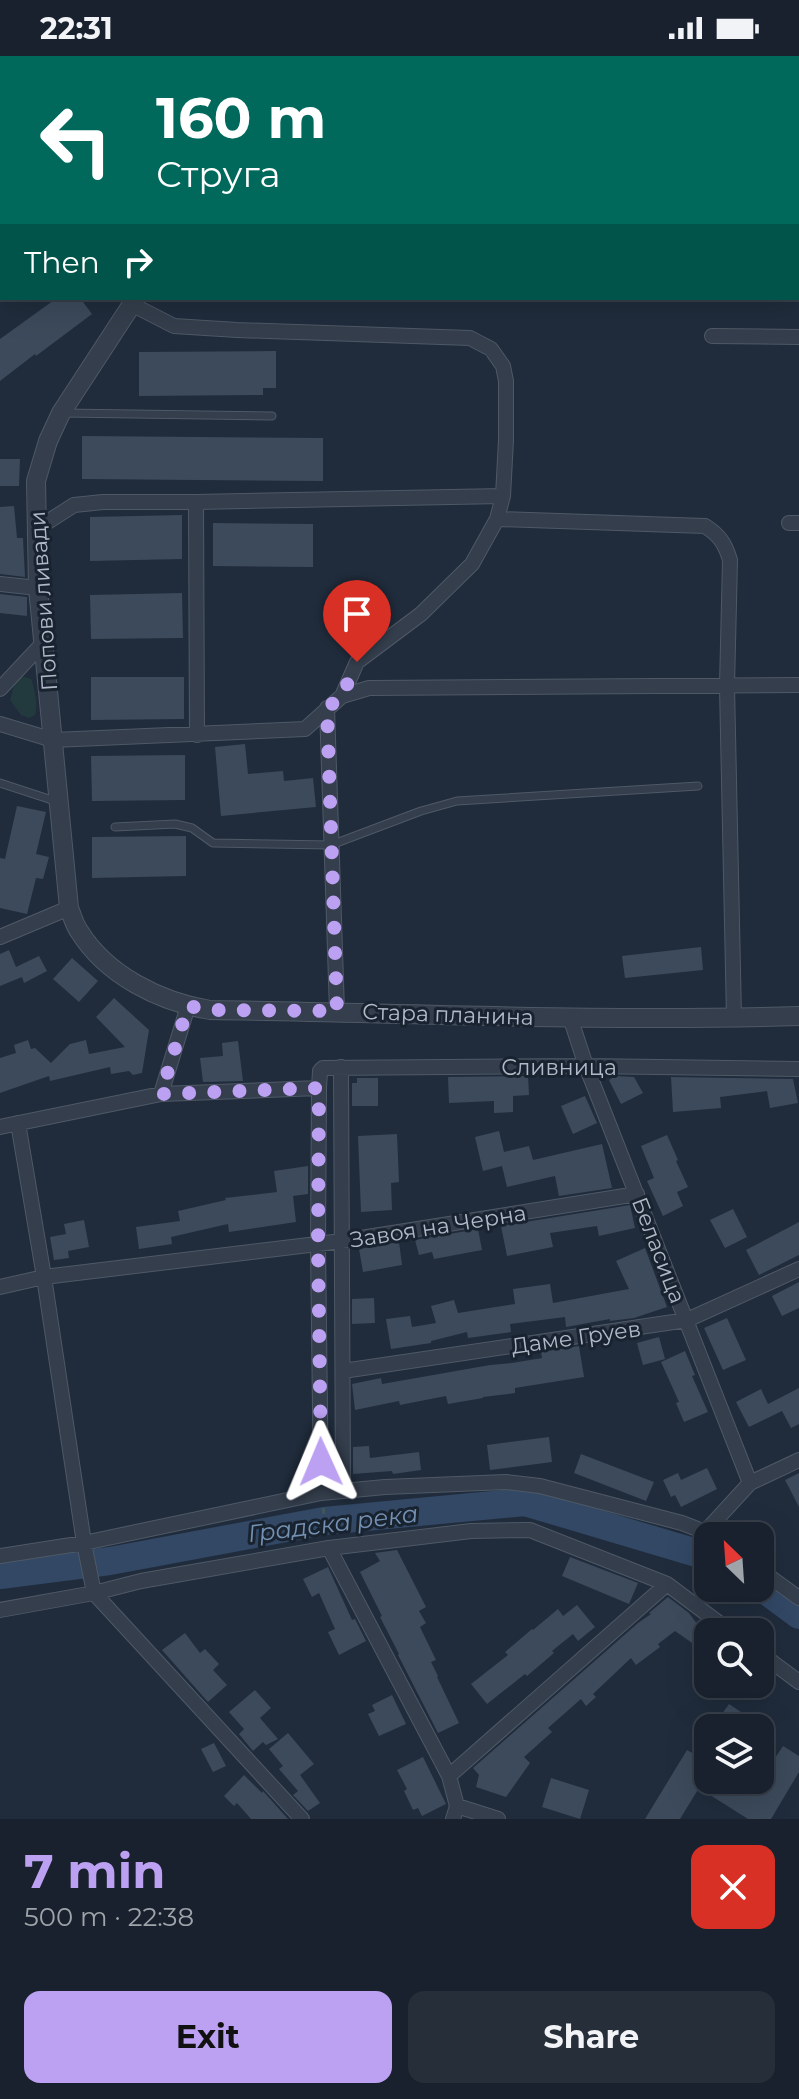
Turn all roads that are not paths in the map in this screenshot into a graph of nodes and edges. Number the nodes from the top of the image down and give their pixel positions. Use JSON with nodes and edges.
{"nodes":[{"id":1,"x":134,"y":301,"type":"edge"},
{"id":2,"x":712,"y":336,"type":"dead end"},
{"id":3,"x":799,"y":337,"type":"edge"},
{"id":4,"x":61,"y":413,"type":"junction"},
{"id":5,"x":272,"y":416,"type":"dead end"},
{"id":6,"x":503,"y":496,"type":"junction"},
{"id":7,"x":196,"y":502,"type":"junction"},
{"id":8,"x":497,"y":519,"type":"junction"},
{"id":9,"x":38,"y":528,"type":"junction"},
{"id":10,"x":0,"y":584,"type":"edge"},
{"id":11,"x":38,"y":588,"type":"junction"},
{"id":12,"x":44,"y":642,"type":"junction"},
{"id":13,"x":799,"y":685,"type":"edge"},
{"id":14,"x":727,"y":686,"type":"junction"},
{"id":15,"x":0,"y":689,"type":"edge"},
{"id":16,"x":342,"y":696,"type":"junction"},
{"id":17,"x":327,"y":708,"type":"junction"},
{"id":18,"x":0,"y":724,"type":"edge"},
{"id":19,"x":197,"y":735,"type":"junction"},
{"id":20,"x":53,"y":740,"type":"junction"},
{"id":21,"x":0,"y":783,"type":"edge"},
{"id":22,"x":698,"y":786,"type":"dead end"},
{"id":23,"x":59,"y":802,"type":"junction"},
{"id":24,"x":115,"y":827,"type":"dead end"},
{"id":25,"x":331,"y":845,"type":"junction"},
{"id":26,"x":69,"y":908,"type":"junction"},
{"id":27,"x":77,"y":928,"type":"joint"},
{"id":28,"x":0,"y":937,"type":"edge"},
{"id":29,"x":188,"y":1006,"type":"junction"},
{"id":30,"x":337,"y":1011,"type":"junction"},
{"id":31,"x":799,"y":1016,"type":"edge"},
{"id":32,"x":570,"y":1017,"type":"junction"},
{"id":33,"x":734,"y":1018,"type":"junction"},
{"id":34,"x":586,"y":1066,"type":"junction"},
{"id":35,"x":341,"y":1067,"type":"junction"},
{"id":36,"x":799,"y":1069,"type":"edge"},
{"id":37,"x":319,"y":1088,"type":"junction"},
{"id":38,"x":161,"y":1094,"type":"junction"},
{"id":39,"x":18,"y":1123,"type":"junction"},
{"id":40,"x":0,"y":1127,"type":"edge"},
{"id":41,"x":637,"y":1194,"type":"junction"},
{"id":42,"x":342,"y":1241,"type":"junction"},
{"id":43,"x":318,"y":1245,"type":"junction"},
{"id":44,"x":799,"y":1269,"type":"edge"},
{"id":45,"x":44,"y":1277,"type":"junction"},
{"id":46,"x":0,"y":1287,"type":"edge"},
{"id":47,"x":687,"y":1320,"type":"junction"},
{"id":48,"x":343,"y":1371,"type":"junction"},
{"id":49,"x":799,"y":1460,"type":"edge"},
{"id":50,"x":750,"y":1483,"type":"junction"},
{"id":51,"x":343,"y":1491,"type":"junction"},
{"id":52,"x":321,"y":1493,"type":"junction"},
{"id":53,"x":718,"y":1522,"type":"edge"},
{"id":54,"x":694,"y":1528,"type":"edge"},
{"id":55,"x":84,"y":1543,"type":"junction"},
{"id":56,"x":329,"y":1548,"type":"junction"},
{"id":57,"x":0,"y":1556,"type":"edge"},
{"id":58,"x":774,"y":1580,"type":"edge"},
{"id":59,"x":667,"y":1584,"type":"junction"},
{"id":60,"x":94,"y":1593,"type":"junction"},
{"id":61,"x":799,"y":1598,"type":"edge"},
{"id":62,"x":0,"y":1610,"type":"edge"},
{"id":63,"x":712,"y":1618,"type":"edge"},
{"id":64,"x":774,"y":1663,"type":"edge"},
{"id":65,"x":799,"y":1682,"type":"edge"},
{"id":66,"x":449,"y":1776,"type":"junction"},
{"id":67,"x":455,"y":1813,"type":"edge"},
{"id":68,"x":302,"y":1819,"type":"edge"},
{"id":69,"x":498,"y":1819,"type":"edge"}],
"edges":[{"from":1,"to":4,"type":"street","name":"Попови ливади"},
{"from":1,"to":6,"type":"street"},
{"from":2,"to":3,"type":"street"},
{"from":4,"to":5,"type":"lane"},
{"from":4,"to":9,"type":"street","name":"Попови ливади"},
{"from":6,"to":7,"type":"street"},
{"from":6,"to":8,"type":"street"},
{"from":7,"to":9,"type":"street"},
{"from":7,"to":19,"type":"street"},
{"from":8,"to":14,"type":"street"},
{"from":8,"to":16,"type":"street"},
{"from":9,"to":11,"type":"street","name":"Попови ливади"},
{"from":10,"to":11,"type":"street"},
{"from":11,"to":12,"type":"street","name":"Попови ливади"},
{"from":12,"to":15,"type":"street"},
{"from":12,"to":20,"type":"street","name":"Попови ливади"},
{"from":13,"to":14,"type":"street"},
{"from":14,"to":16,"type":"street"},
{"from":14,"to":33,"type":"street"},
{"from":16,"to":17,"type":"street"},
{"from":17,"to":19,"type":"street"},
{"from":17,"to":25,"type":"street"},
{"from":18,"to":20,"type":"street"},
{"from":19,"to":20,"type":"street"},
{"from":20,"to":23,"type":"street","name":"Попови ливади"},
{"from":21,"to":23,"type":"lane"},
{"from":22,"to":25,"type":"lane"},
{"from":23,"to":26,"type":"street","name":"Попови ливади"},
{"from":24,"to":25,"type":"lane"},
{"from":25,"to":30,"type":"street"},
{"from":26,"to":27,"type":"street","name":"Попови ливади"},
{"from":26,"to":28,"type":"street"},
{"from":27,"to":29,"type":"street","name":"Стара планина"},
{"from":29,"to":30,"type":"street","name":"Стара планина"},
{"from":29,"to":38,"type":"street"},
{"from":30,"to":32,"type":"street","name":"Стара планина"},
{"from":31,"to":33,"type":"street","name":"Стара планина"},
{"from":32,"to":33,"type":"street","name":"Стара планина"},
{"from":32,"to":34,"type":"street","name":"Беласица"},
{"from":34,"to":35,"type":"street","name":"Сливница"},
{"from":34,"to":36,"type":"street","name":"Сливница"},
{"from":34,"to":41,"type":"street","name":"Беласица"},
{"from":35,"to":37,"type":"street","name":"Сливница"},
{"from":35,"to":42,"type":"street"},
{"from":37,"to":38,"type":"street"},
{"from":37,"to":43,"type":"street"},
{"from":38,"to":39,"type":"street"},
{"from":39,"to":40,"type":"street"},
{"from":39,"to":45,"type":"street"},
{"from":41,"to":42,"type":"street","name":"Завоя на Черна"},
{"from":41,"to":47,"type":"street","name":"Беласица"},
{"from":42,"to":43,"type":"street","name":"Завоя на Черна"},
{"from":42,"to":48,"type":"street"},
{"from":43,"to":45,"type":"street","name":"Завоя на Черна"},
{"from":43,"to":52,"type":"street"},
{"from":44,"to":47,"type":"street","name":"Даме Груев"},
{"from":45,"to":46,"type":"street","name":"Завоя на Черна"},
{"from":45,"to":55,"type":"street"},
{"from":47,"to":48,"type":"street","name":"Даме Груев"},
{"from":47,"to":50,"type":"street","name":"Беласица"},
{"from":48,"to":51,"type":"street"},
{"from":49,"to":50,"type":"street"},
{"from":50,"to":53,"type":"street"},
{"from":51,"to":52,"type":"street"},
{"from":51,"to":54,"type":"street"},
{"from":52,"to":55,"type":"street"},
{"from":55,"to":57,"type":"street"},
{"from":55,"to":60,"type":"street"},
{"from":56,"to":59,"type":"street"},
{"from":56,"to":60,"type":"street"},
{"from":56,"to":66,"type":"street"},
{"from":58,"to":61,"type":"street"},
{"from":59,"to":63,"type":"street"},
{"from":59,"to":66,"type":"street"},
{"from":60,"to":62,"type":"street"},
{"from":60,"to":68,"type":"street"},
{"from":64,"to":65,"type":"street"},
{"from":66,"to":67,"type":"street"},
{"from":67,"to":69,"type":"street"}]}
